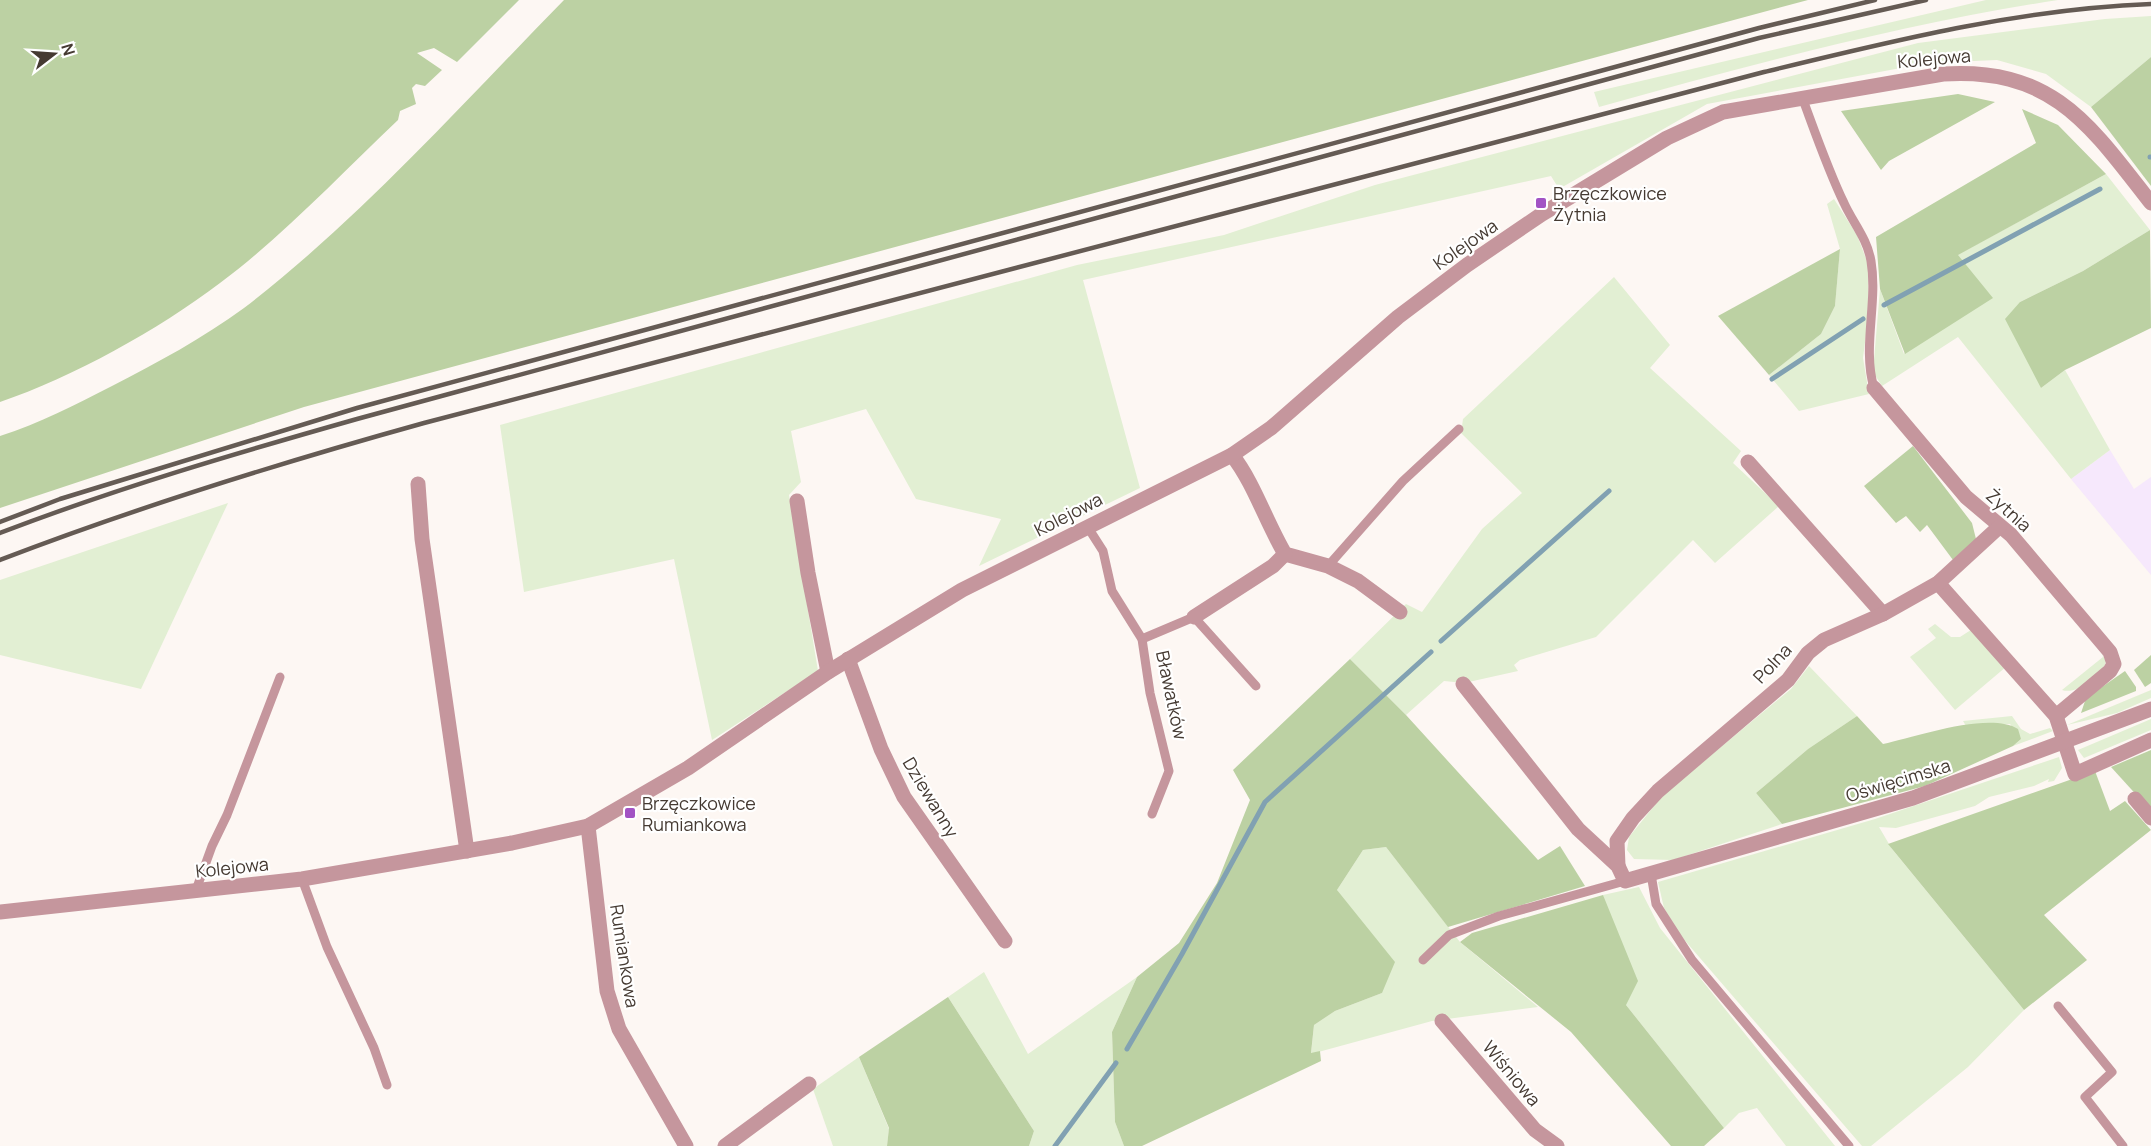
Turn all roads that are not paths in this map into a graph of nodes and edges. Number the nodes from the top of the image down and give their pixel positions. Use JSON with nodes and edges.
{"nodes":[{"id":1,"x":1802,"y":97,"type":"junction"},
{"id":2,"x":2151,"y":203,"type":"edge"},
{"id":3,"x":1874,"y":388,"type":"joint"},
{"id":4,"x":1459,"y":429,"type":"dead end"},
{"id":5,"x":1232,"y":455,"type":"junction"},
{"id":6,"x":1749,"y":462,"type":"dead end"},
{"id":7,"x":418,"y":484,"type":"dead end"},
{"id":8,"x":797,"y":501,"type":"dead end"},
{"id":9,"x":1087,"y":526,"type":"junction"},
{"id":10,"x":1999,"y":527,"type":"junction"},
{"id":11,"x":1285,"y":554,"type":"junction"},
{"id":12,"x":1328,"y":566,"type":"junction"},
{"id":13,"x":1938,"y":583,"type":"junction"},
{"id":14,"x":1401,"y":612,"type":"dead end"},
{"id":15,"x":1882,"y":614,"type":"junction"},
{"id":16,"x":1194,"y":617,"type":"junction"},
{"id":17,"x":1142,"y":639,"type":"junction"},
{"id":18,"x":848,"y":659,"type":"junction"},
{"id":19,"x":828,"y":672,"type":"junction"},
{"id":20,"x":280,"y":677,"type":"dead end"},
{"id":21,"x":1462,"y":684,"type":"dead end"},
{"id":22,"x":1256,"y":686,"type":"dead end"},
{"id":23,"x":2151,"y":709,"type":"edge"},
{"id":24,"x":2056,"y":716,"type":"junction"},
{"id":25,"x":2151,"y":740,"type":"edge"},
{"id":26,"x":2065,"y":742,"type":"junction"},
{"id":27,"x":2135,"y":800,"type":"dead end"},
{"id":28,"x":1152,"y":814,"type":"dead end"},
{"id":29,"x":2151,"y":818,"type":"edge"},
{"id":30,"x":588,"y":826,"type":"junction"},
{"id":31,"x":466,"y":851,"type":"junction"},
{"id":32,"x":1618,"y":866,"type":"junction"},
{"id":33,"x":1652,"y":874,"type":"junction"},
{"id":34,"x":302,"y":879,"type":"junction"},
{"id":35,"x":1625,"y":881,"type":"junction"},
{"id":36,"x":196,"y":890,"type":"junction"},
{"id":37,"x":0,"y":912,"type":"edge"},
{"id":38,"x":1005,"y":941,"type":"dead end"},
{"id":39,"x":1423,"y":960,"type":"dead end"},
{"id":40,"x":2058,"y":1006,"type":"dead end"},
{"id":41,"x":1442,"y":1021,"type":"dead end"},
{"id":42,"x":809,"y":1084,"type":"dead end"},
{"id":43,"x":387,"y":1085,"type":"dead end"},
{"id":44,"x":686,"y":1146,"type":"edge"},
{"id":45,"x":726,"y":1146,"type":"edge"},
{"id":46,"x":1557,"y":1146,"type":"edge"},
{"id":47,"x":1849,"y":1146,"type":"edge"},
{"id":48,"x":2123,"y":1146,"type":"edge"}],
"edges":[{"from":1,"to":2,"type":"street","name":"Kolejowa"},
{"from":1,"to":3,"type":"lane"},
{"from":1,"to":5,"type":"street","name":"Kolejowa"},
{"from":3,"to":10,"type":"street","name":"Żytnia"},
{"from":4,"to":12,"type":"lane"},
{"from":5,"to":9,"type":"street","name":"Kolejowa"},
{"from":5,"to":11,"type":"street"},
{"from":6,"to":15,"type":"street"},
{"from":7,"to":31,"type":"street"},
{"from":8,"to":19,"type":"street"},
{"from":9,"to":17,"type":"lane"},
{"from":9,"to":18,"type":"street","name":"Kolejowa"},
{"from":10,"to":13,"type":"street","name":"Polna"},
{"from":10,"to":24,"type":"street","name":"Żytnia"},
{"from":11,"to":12,"type":"street"},
{"from":11,"to":16,"type":"street","name":"Bławatków"},
{"from":12,"to":14,"type":"street"},
{"from":13,"to":15,"type":"street","name":"Polna"},
{"from":13,"to":24,"type":"street"},
{"from":15,"to":32,"type":"street","name":"Polna"},
{"from":16,"to":17,"type":"lane","name":"Bławatków"},
{"from":16,"to":22,"type":"lane"},
{"from":17,"to":28,"type":"lane","name":"Bławatków"},
{"from":18,"to":19,"type":"street","name":"Kolejowa"},
{"from":18,"to":38,"type":"street","name":"Dziewanny"},
{"from":19,"to":30,"type":"street","name":"Kolejowa"},
{"from":20,"to":36,"type":"lane"},
{"from":21,"to":32,"type":"street","name":"Polna"},
{"from":23,"to":26,"type":"street","name":"Oświęcimska"},
{"from":24,"to":26,"type":"street"},
{"from":25,"to":26,"type":"street"},
{"from":26,"to":33,"type":"street","name":"Oświęcimska"},
{"from":27,"to":29,"type":"street"},
{"from":30,"to":31,"type":"street","name":"Kolejowa"},
{"from":30,"to":44,"type":"street","name":"Rumiankowa"},
{"from":31,"to":34,"type":"street","name":"Kolejowa"},
{"from":32,"to":35,"type":"street","name":"Polna"},
{"from":33,"to":35,"type":"street","name":"Oświęcimska"},
{"from":33,"to":47,"type":"lane"},
{"from":34,"to":36,"type":"street","name":"Kolejowa"},
{"from":34,"to":43,"type":"lane"},
{"from":35,"to":39,"type":"lane"},
{"from":36,"to":37,"type":"street","name":"Kolejowa"},
{"from":40,"to":48,"type":"lane"},
{"from":41,"to":46,"type":"street","name":"Wiśniowa"},
{"from":42,"to":45,"type":"street"}]}
